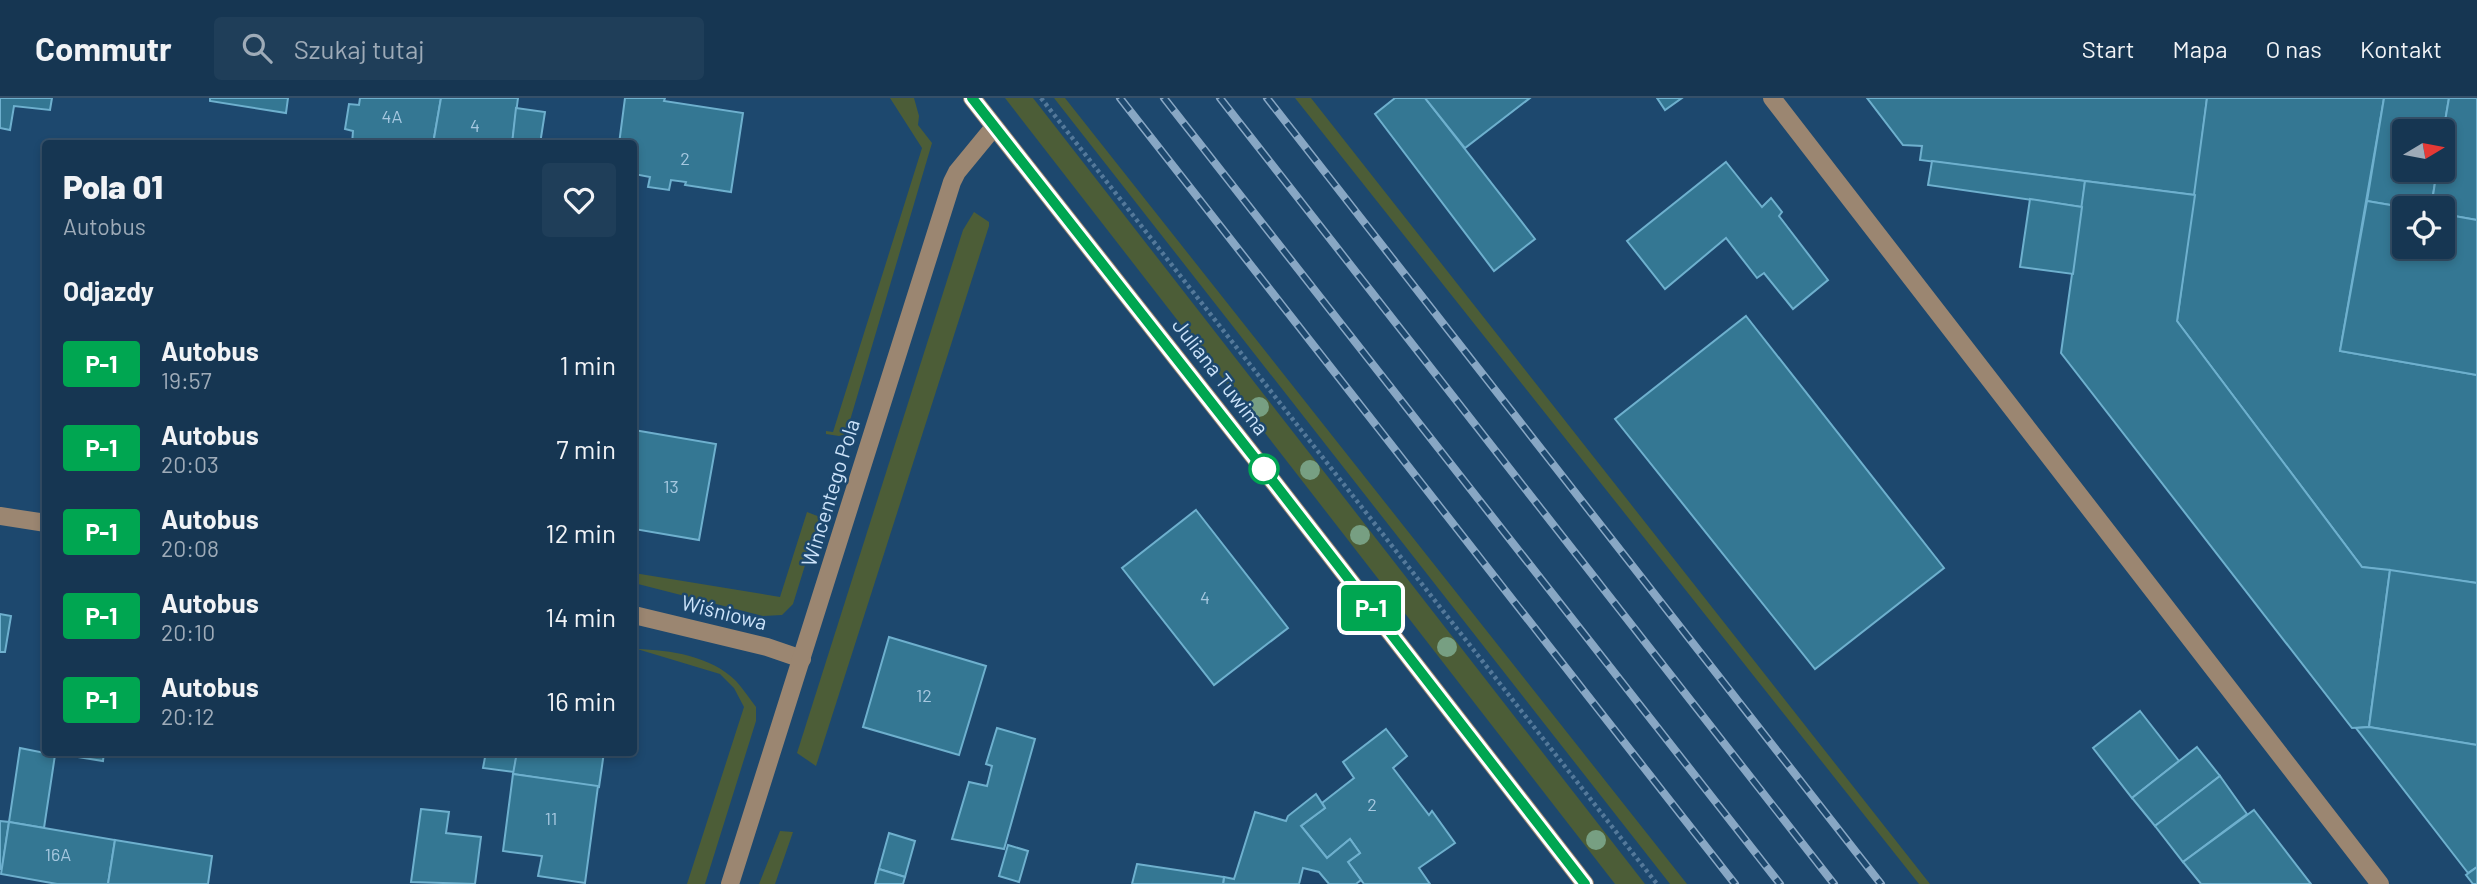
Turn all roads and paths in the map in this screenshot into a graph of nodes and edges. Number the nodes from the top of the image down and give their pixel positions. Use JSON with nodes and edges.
{"nodes":[{"id":1,"x":972,"y":98,"type":"edge"},
{"id":2,"x":1041,"y":98,"type":"edge"},
{"id":3,"x":1772,"y":98,"type":"edge"},
{"id":4,"x":994,"y":127,"type":"junction"},
{"id":5,"x":0,"y":516,"type":"edge"},
{"id":6,"x":42,"y":522,"type":"edge"},
{"id":7,"x":637,"y":616,"type":"edge"},
{"id":8,"x":802,"y":659,"type":"junction"},
{"id":9,"x":730,"y":884,"type":"edge"},
{"id":10,"x":1585,"y":884,"type":"edge"},
{"id":11,"x":1657,"y":884,"type":"edge"},
{"id":12,"x":2380,"y":884,"type":"edge"}],
"edges":[{"from":1,"to":4,"type":"street","name":"Juliana Tuwima"},
{"from":2,"to":11,"type":"path"},
{"from":3,"to":12,"type":"street"},
{"from":4,"to":8,"type":"street","name":"Wincentego Pola"},
{"from":4,"to":10,"type":"street","name":"Juliana Tuwima"},
{"from":5,"to":6,"type":"street"},
{"from":7,"to":8,"type":"street","name":"Wiśniowa"},
{"from":8,"to":9,"type":"street","name":"Wincentego Pola"}]}
